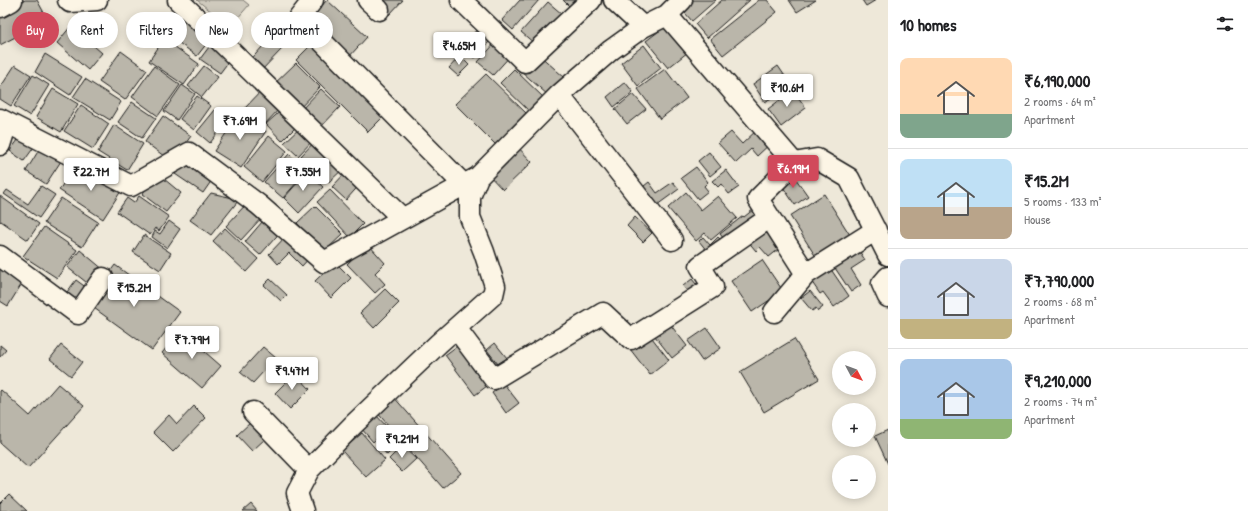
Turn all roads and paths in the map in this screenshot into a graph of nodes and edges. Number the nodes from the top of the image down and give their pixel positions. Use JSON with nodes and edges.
{"nodes":[{"id":1,"x":11,"y":0,"type":"edge"},
{"id":2,"x":68,"y":0,"type":"edge"},
{"id":3,"x":98,"y":0,"type":"edge"},
{"id":4,"x":178,"y":0,"type":"edge"},
{"id":5,"x":313,"y":0,"type":"edge"},
{"id":6,"x":460,"y":0,"type":"edge"},
{"id":7,"x":591,"y":0,"type":"edge"},
{"id":8,"x":614,"y":0,"type":"edge"},
{"id":9,"x":682,"y":0,"type":"edge"},
{"id":10,"x":0,"y":6,"type":"edge"},
{"id":11,"x":667,"y":15,"type":"junction"},
{"id":12,"x":643,"y":27,"type":"junction"},
{"id":13,"x":559,"y":95,"type":"junction"},
{"id":14,"x":4,"y":121,"type":"edge"},
{"id":15,"x":0,"y":145,"type":"edge"},
{"id":16,"x":794,"y":164,"type":"junction"},
{"id":17,"x":471,"y":181,"type":"junction"},
{"id":18,"x":402,"y":218,"type":"junction"},
{"id":19,"x":769,"y":218,"type":"junction"},
{"id":20,"x":876,"y":230,"type":"junction"},
{"id":21,"x":672,"y":240,"type":"dead end"},
{"id":22,"x":888,"y":255,"type":"edge"},
{"id":23,"x":0,"y":256,"type":"edge"},
{"id":24,"x":806,"y":274,"type":"junction"},
{"id":25,"x":888,"y":277,"type":"edge"},
{"id":26,"x":103,"y":278,"type":"dead end"},
{"id":27,"x":888,"y":297,"type":"edge"},
{"id":28,"x":774,"y":312,"type":"dead end"},
{"id":29,"x":456,"y":328,"type":"junction"},
{"id":30,"x":253,"y":412,"type":"dead end"},
{"id":31,"x":309,"y":470,"type":"junction"},
{"id":32,"x":303,"y":511,"type":"edge"}],
"edges":[{"from":1,"to":10,"type":"street"},
{"from":2,"to":3,"type":"street"},
{"from":4,"to":18,"type":"street"},
{"from":5,"to":17,"type":"street"},
{"from":6,"to":7,"type":"street"},
{"from":8,"to":12,"type":"street"},
{"from":9,"to":11,"type":"street"},
{"from":11,"to":12,"type":"street"},
{"from":11,"to":16,"type":"street"},
{"from":12,"to":13,"type":"street"},
{"from":13,"to":17,"type":"street"},
{"from":13,"to":21,"type":"street"},
{"from":14,"to":15,"type":"street"},
{"from":14,"to":18,"type":"street"},
{"from":16,"to":19,"type":"street"},
{"from":16,"to":20,"type":"street"},
{"from":17,"to":18,"type":"street"},
{"from":17,"to":29,"type":"street"},
{"from":19,"to":24,"type":"street"},
{"from":19,"to":29,"type":"street"},
{"from":20,"to":22,"type":"street"},
{"from":20,"to":24,"type":"street"},
{"from":23,"to":26,"type":"street"},
{"from":24,"to":28,"type":"street"},
{"from":25,"to":27,"type":"street"},
{"from":29,"to":31,"type":"street"},
{"from":30,"to":31,"type":"street"},
{"from":31,"to":32,"type":"street"}]}
